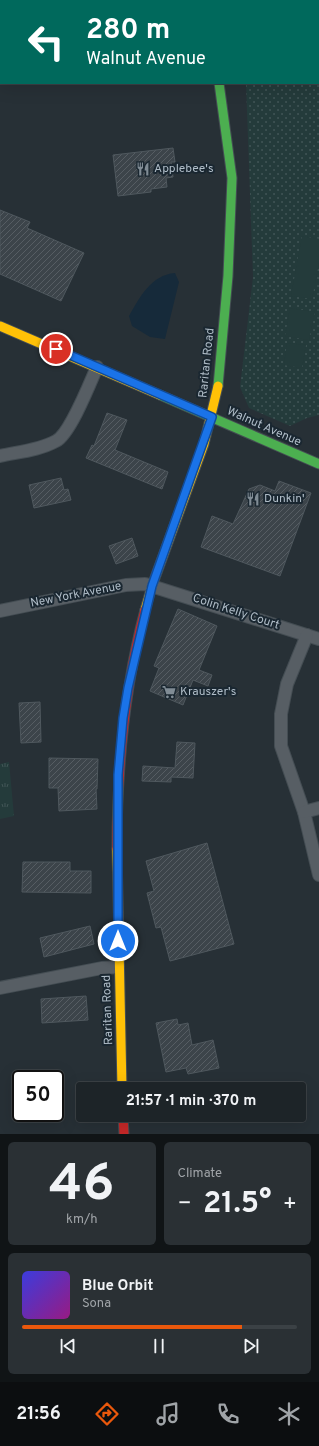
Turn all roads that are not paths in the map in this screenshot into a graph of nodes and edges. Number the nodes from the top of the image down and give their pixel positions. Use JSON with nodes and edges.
{"nodes":[{"id":1,"x":219,"y":84,"type":"edge"},
{"id":2,"x":0,"y":326,"type":"edge"},
{"id":3,"x":97,"y":367,"type":"junction"},
{"id":4,"x":212,"y":417,"type":"junction"},
{"id":5,"x":0,"y":456,"type":"edge"},
{"id":6,"x":319,"y":464,"type":"edge"},
{"id":7,"x":152,"y":586,"type":"junction"},
{"id":8,"x":0,"y":611,"type":"edge"},
{"id":9,"x":307,"y":635,"type":"junction"},
{"id":10,"x":319,"y":639,"type":"edge"},
{"id":11,"x":319,"y":808,"type":"edge"},
{"id":12,"x":304,"y":812,"type":"junction"},
{"id":13,"x":319,"y":875,"type":"edge"},
{"id":14,"x":118,"y":967,"type":"junction"},
{"id":15,"x":0,"y":988,"type":"edge"},
{"id":16,"x":122,"y":1082,"type":"edge"},
{"id":17,"x":123,"y":1122,"type":"edge"},
{"id":18,"x":124,"y":1134,"type":"edge"}],
"edges":[{"from":1,"to":4,"type":"main road","name":"Raritan Road"},
{"from":2,"to":3,"type":"main road","name":"Walnut Avenue"},
{"from":3,"to":4,"type":"main road","name":"Walnut Avenue"},
{"from":3,"to":5,"type":"street"},
{"from":4,"to":6,"type":"main road","name":"Walnut Avenue"},
{"from":4,"to":7,"type":"main road","name":"Raritan Road"},
{"from":7,"to":8,"type":"street","name":"New York Avenue"},
{"from":7,"to":9,"type":"street","name":"Colin Kelly Court"},
{"from":7,"to":14,"type":"main road","name":"Raritan Road"},
{"from":9,"to":10,"type":"street","name":"Colin Kelly Court"},
{"from":9,"to":12,"type":"street"},
{"from":11,"to":12,"type":"street"},
{"from":12,"to":13,"type":"street"},
{"from":14,"to":15,"type":"street"},
{"from":14,"to":16,"type":"main road","name":"Raritan Road"},
{"from":17,"to":18,"type":"main road"}]}
